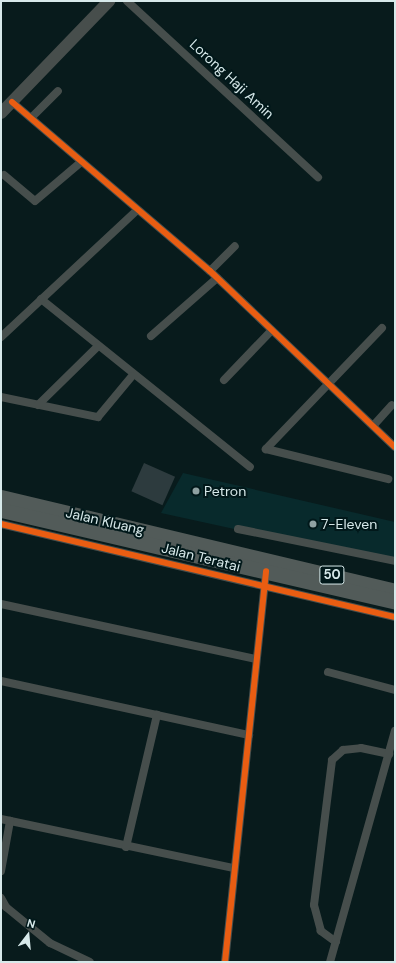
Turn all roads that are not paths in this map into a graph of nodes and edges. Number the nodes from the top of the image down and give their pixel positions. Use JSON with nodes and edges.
{"nodes":[{"id":1,"x":109,"y":1,"type":"edge"},
{"id":2,"x":127,"y":1,"type":"edge"},
{"id":3,"x":58,"y":91,"type":"dead end"},
{"id":4,"x":12,"y":102,"type":"junction"},
{"id":5,"x":1,"y":113,"type":"edge"},
{"id":6,"x":31,"y":118,"type":"junction"},
{"id":7,"x":80,"y":163,"type":"junction"},
{"id":8,"x":4,"y":175,"type":"dead end"},
{"id":9,"x":318,"y":176,"type":"dead end"},
{"id":10,"x":137,"y":210,"type":"junction"},
{"id":11,"x":235,"y":246,"type":"dead end"},
{"id":12,"x":210,"y":271,"type":"junction"},
{"id":13,"x":217,"y":278,"type":"junction"},
{"id":14,"x":40,"y":299,"type":"junction"},
{"id":15,"x":382,"y":328,"type":"dead end"},
{"id":16,"x":272,"y":330,"type":"junction"},
{"id":17,"x":152,"y":336,"type":"dead end"},
{"id":18,"x":1,"y":337,"type":"edge"},
{"id":19,"x":97,"y":347,"type":"junction"},
{"id":20,"x":132,"y":376,"type":"junction"},
{"id":21,"x":224,"y":380,"type":"dead end"},
{"id":22,"x":328,"y":384,"type":"junction"},
{"id":23,"x":1,"y":397,"type":"edge"},
{"id":24,"x":38,"y":405,"type":"junction"},
{"id":25,"x":392,"y":405,"type":"dead end"},
{"id":26,"x":373,"y":426,"type":"junction"},
{"id":27,"x":395,"y":447,"type":"edge"},
{"id":28,"x":250,"y":467,"type":"dead end"},
{"id":29,"x":388,"y":480,"type":"dead end"},
{"id":30,"x":1,"y":497,"type":"edge"},
{"id":31,"x":1,"y":510,"type":"edge"},
{"id":32,"x":1,"y":524,"type":"edge"},
{"id":33,"x":238,"y":529,"type":"dead end"},
{"id":34,"x":95,"y":540,"type":"junction"},
{"id":35,"x":395,"y":561,"type":"edge"},
{"id":36,"x":265,"y":578,"type":"junction"},
{"id":37,"x":395,"y":590,"type":"edge"},
{"id":38,"x":395,"y":602,"type":"edge"},
{"id":39,"x":1,"y":604,"type":"edge"},
{"id":40,"x":395,"y":617,"type":"edge"},
{"id":41,"x":255,"y":659,"type":"junction"},
{"id":42,"x":328,"y":672,"type":"dead end"},
{"id":43,"x":1,"y":681,"type":"edge"},
{"id":44,"x":395,"y":690,"type":"edge"},
{"id":45,"x":157,"y":714,"type":"junction"},
{"id":46,"x":395,"y":731,"type":"edge"},
{"id":47,"x":249,"y":735,"type":"junction"},
{"id":48,"x":389,"y":754,"type":"junction"},
{"id":49,"x":1,"y":819,"type":"edge"},
{"id":50,"x":10,"y":821,"type":"junction"},
{"id":51,"x":126,"y":847,"type":"junction"},
{"id":52,"x":234,"y":868,"type":"junction"},
{"id":53,"x":1,"y":871,"type":"edge"},
{"id":54,"x":1,"y":898,"type":"edge"},
{"id":55,"x":336,"y":942,"type":"junction"},
{"id":56,"x":90,"y":962,"type":"edge"},
{"id":57,"x":225,"y":962,"type":"edge"},
{"id":58,"x":330,"y":962,"type":"edge"}],
"edges":[{"from":1,"to":4,"type":"street"},
{"from":2,"to":9,"type":"street","name":"Lorong Haji Amin"},
{"from":3,"to":6,"type":"street"},
{"from":4,"to":5,"type":"street"},
{"from":4,"to":6,"type":"street"},
{"from":6,"to":7,"type":"street"},
{"from":7,"to":8,"type":"street"},
{"from":7,"to":10,"type":"street"},
{"from":10,"to":12,"type":"street"},
{"from":10,"to":14,"type":"street"},
{"from":11,"to":12,"type":"street"},
{"from":12,"to":13,"type":"street"},
{"from":13,"to":16,"type":"street"},
{"from":13,"to":17,"type":"street"},
{"from":14,"to":18,"type":"street"},
{"from":14,"to":19,"type":"street"},
{"from":15,"to":22,"type":"street"},
{"from":16,"to":21,"type":"street"},
{"from":16,"to":22,"type":"street"},
{"from":19,"to":20,"type":"street"},
{"from":19,"to":24,"type":"street"},
{"from":20,"to":24,"type":"street"},
{"from":20,"to":28,"type":"street"},
{"from":22,"to":26,"type":"street"},
{"from":22,"to":29,"type":"street"},
{"from":23,"to":24,"type":"street"},
{"from":25,"to":26,"type":"street"},
{"from":26,"to":27,"type":"street"},
{"from":30,"to":37,"type":"highway","name":"Jalan Kluang","number":"50"},
{"from":31,"to":34,"type":"highway","name":"Jalan Kluang","number":"50"},
{"from":32,"to":34,"type":"street"},
{"from":33,"to":35,"type":"street"},
{"from":34,"to":36,"type":"highway","name":"Jalan Kluang","number":"50"},
{"from":36,"to":38,"type":"highway","name":"Jalan Kluang","number":"50"},
{"from":36,"to":40,"type":"street"},
{"from":36,"to":41,"type":"street"},
{"from":39,"to":41,"type":"street"},
{"from":41,"to":47,"type":"street"},
{"from":42,"to":44,"type":"street"},
{"from":43,"to":45,"type":"street"},
{"from":45,"to":47,"type":"street"},
{"from":45,"to":51,"type":"street"},
{"from":46,"to":48,"type":"street"},
{"from":47,"to":52,"type":"street"},
{"from":48,"to":55,"type":"street"},
{"from":48,"to":55,"type":"street"},
{"from":49,"to":50,"type":"street"},
{"from":50,"to":51,"type":"street"},
{"from":50,"to":53,"type":"street"},
{"from":51,"to":52,"type":"street"},
{"from":52,"to":57,"type":"street"},
{"from":54,"to":56,"type":"street"},
{"from":55,"to":58,"type":"street"}]}
